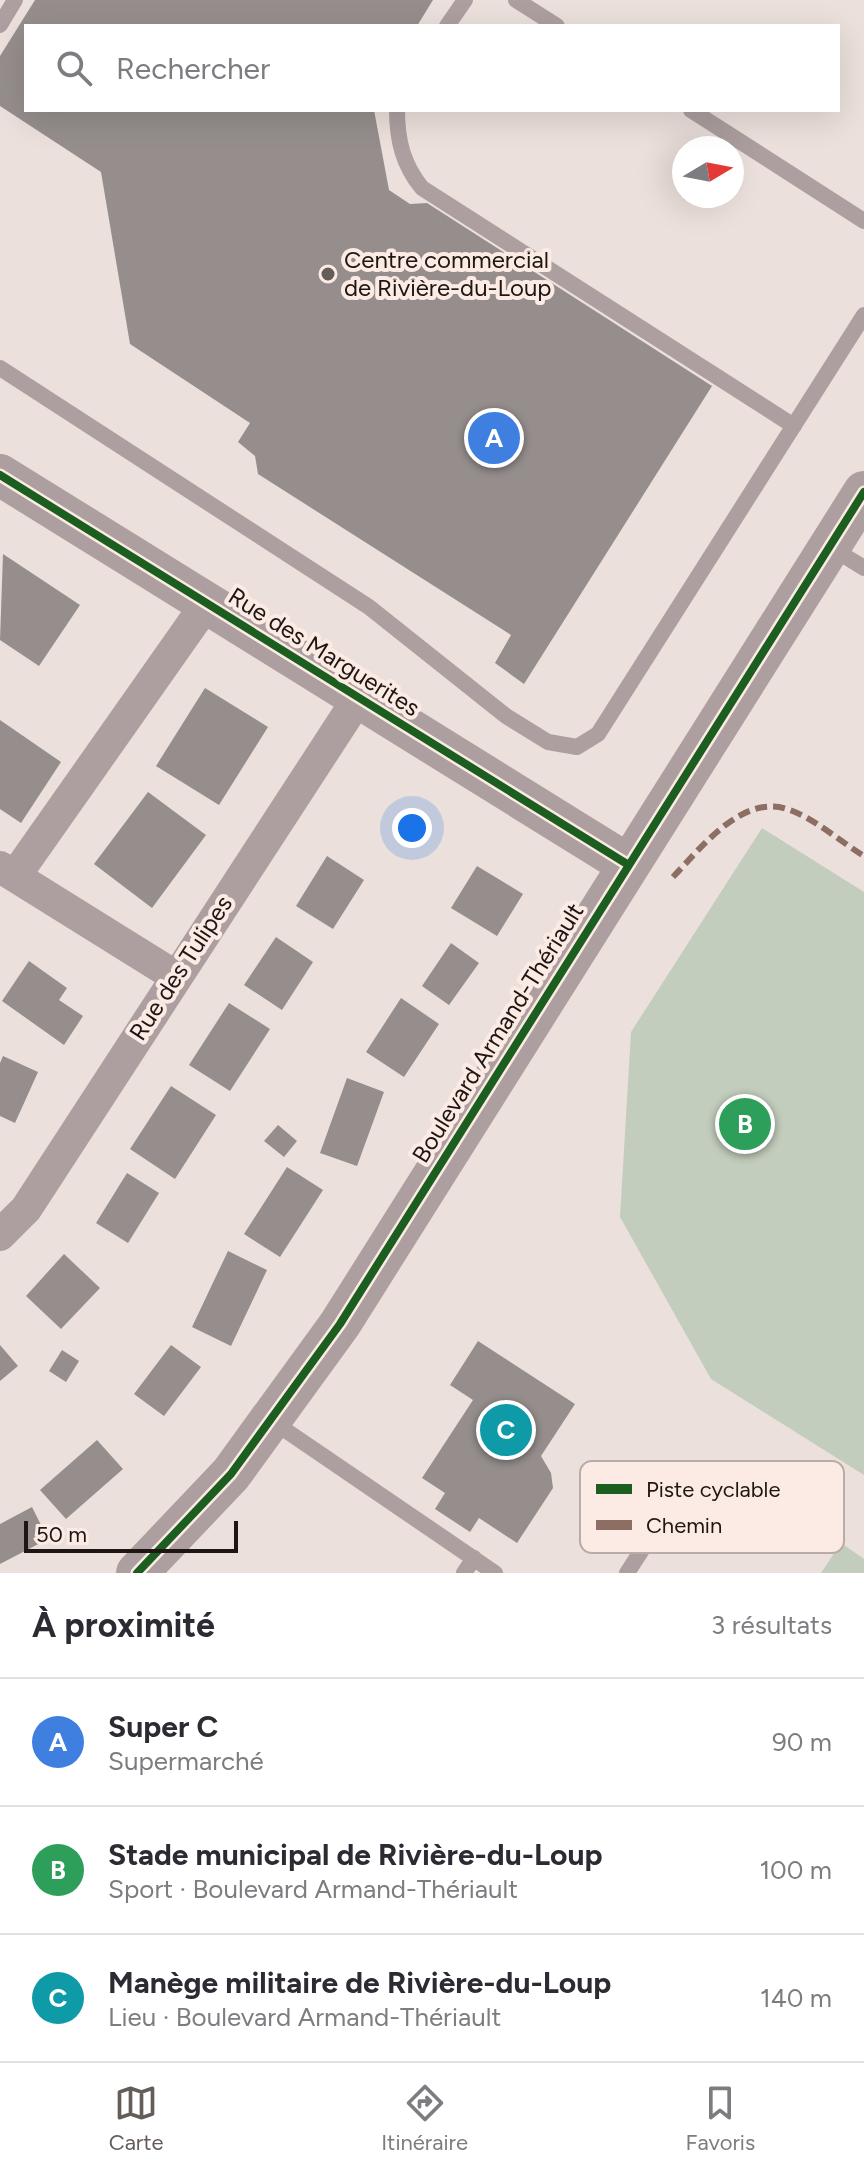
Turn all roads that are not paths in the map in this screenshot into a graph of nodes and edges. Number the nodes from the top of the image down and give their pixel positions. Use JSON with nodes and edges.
{"nodes":[{"id":1,"x":15,"y":0,"type":"edge"},
{"id":2,"x":465,"y":0,"type":"edge"},
{"id":3,"x":516,"y":0,"type":"edge"},
{"id":4,"x":448,"y":24,"type":"edge"},
{"id":5,"x":554,"y":24,"type":"edge"},
{"id":6,"x":0,"y":25,"type":"edge"},
{"id":7,"x":397,"y":112,"type":"edge"},
{"id":8,"x":694,"y":112,"type":"edge"},
{"id":9,"x":864,"y":221,"type":"edge"},
{"id":10,"x":864,"y":315,"type":"edge"},
{"id":11,"x":0,"y":368,"type":"edge"},
{"id":12,"x":794,"y":426,"type":"junction"},
{"id":13,"x":0,"y":475,"type":"edge"},
{"id":14,"x":864,"y":492,"type":"edge"},
{"id":15,"x":829,"y":546,"type":"junction"},
{"id":16,"x":864,"y":568,"type":"edge"},
{"id":17,"x":207,"y":603,"type":"junction"},
{"id":18,"x":359,"y":697,"type":"junction"},
{"id":19,"x":627,"y":864,"type":"junction"},
{"id":20,"x":8,"y":871,"type":"edge"},
{"id":21,"x":175,"y":976,"type":"junction"},
{"id":22,"x":0,"y":1235,"type":"edge"},
{"id":23,"x":270,"y":1420,"type":"junction"},
{"id":24,"x":640,"y":1553,"type":"edge"},
{"id":25,"x":474,"y":1558,"type":"junction"},
{"id":26,"x":137,"y":1573,"type":"edge"},
{"id":27,"x":464,"y":1573,"type":"edge"},
{"id":28,"x":495,"y":1573,"type":"edge"},
{"id":29,"x":627,"y":1573,"type":"edge"}],
"edges":[{"from":1,"to":6,"type":"lane"},
{"from":2,"to":4,"type":"lane"},
{"from":3,"to":5,"type":"lane"},
{"from":7,"to":12,"type":"lane"},
{"from":8,"to":9,"type":"lane"},
{"from":10,"to":12,"type":"lane"},
{"from":11,"to":12,"type":"lane"},
{"from":13,"to":17,"type":"street","name":"Rue des Marguerites"},
{"from":14,"to":15,"type":"street","name":"Boulevard Armand-Thériault"},
{"from":15,"to":16,"type":"lane"},
{"from":15,"to":19,"type":"street","name":"Boulevard Armand-Thériault"},
{"from":17,"to":18,"type":"street","name":"Rue des Marguerites"},
{"from":17,"to":20,"type":"street"},
{"from":18,"to":19,"type":"street","name":"Rue des Marguerites"},
{"from":18,"to":21,"type":"street","name":"Rue des Tulipes"},
{"from":19,"to":23,"type":"street","name":"Boulevard Armand-Thériault"},
{"from":20,"to":21,"type":"street"},
{"from":21,"to":22,"type":"street","name":"Rue des Tulipes"},
{"from":23,"to":25,"type":"lane"},
{"from":23,"to":26,"type":"street","name":"Boulevard Armand-Thériault"},
{"from":24,"to":29,"type":"lane"},
{"from":25,"to":27,"type":"lane"},
{"from":25,"to":28,"type":"lane"}]}
